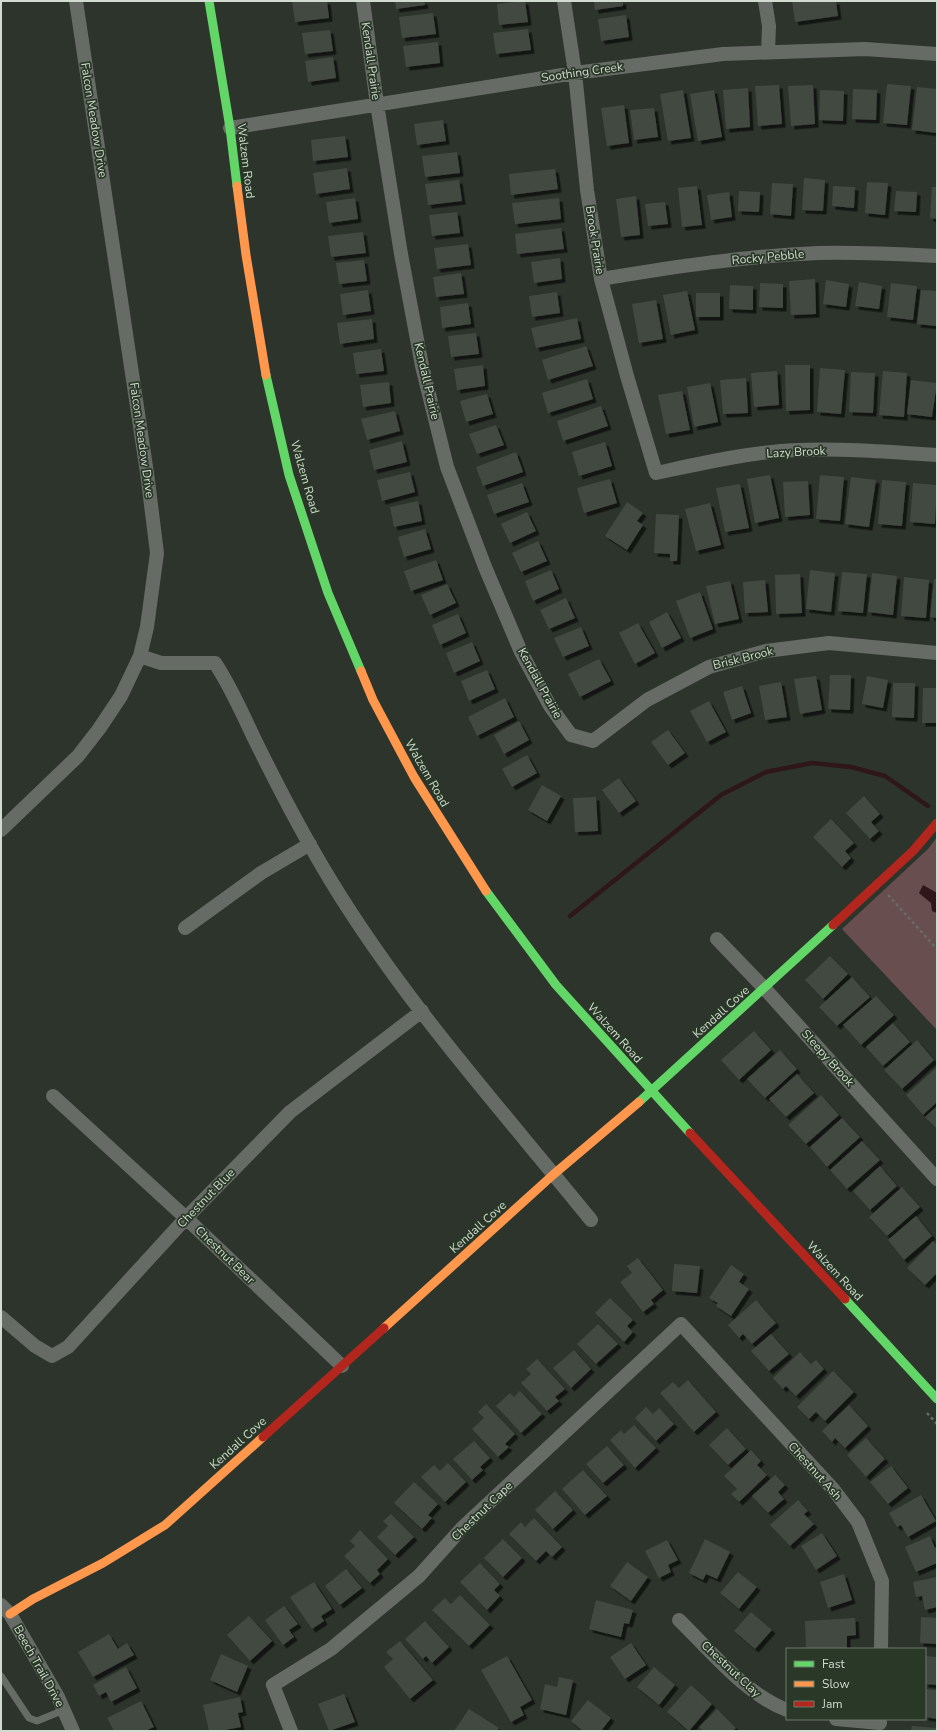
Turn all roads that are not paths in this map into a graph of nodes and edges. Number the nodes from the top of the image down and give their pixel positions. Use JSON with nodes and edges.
{"nodes":[{"id":1,"x":76,"y":1,"type":"edge"},
{"id":2,"x":208,"y":1,"type":"edge"},
{"id":3,"x":363,"y":1,"type":"edge"},
{"id":4,"x":564,"y":1,"type":"edge"},
{"id":5,"x":765,"y":1,"type":"edge"},
{"id":6,"x":768,"y":52,"type":"junction"},
{"id":7,"x":937,"y":54,"type":"edge"},
{"id":8,"x":575,"y":73,"type":"junction"},
{"id":9,"x":377,"y":104,"type":"junction"},
{"id":10,"x":230,"y":128,"type":"junction"},
{"id":11,"x":937,"y":256,"type":"edge"},
{"id":12,"x":601,"y":279,"type":"junction"},
{"id":13,"x":937,"y":455,"type":"edge"},
{"id":14,"x":656,"y":472,"type":"joint"},
{"id":15,"x":937,"y":652,"type":"edge"},
{"id":16,"x":140,"y":656,"type":"junction"},
{"id":17,"x":571,"y":735,"type":"joint"},
{"id":18,"x":937,"y":823,"type":"edge"},
{"id":19,"x":1,"y":830,"type":"edge"},
{"id":20,"x":310,"y":844,"type":"junction"},
{"id":21,"x":185,"y":928,"type":"dead end"},
{"id":22,"x":717,"y":939,"type":"dead end"},
{"id":23,"x":765,"y":989,"type":"junction"},
{"id":24,"x":422,"y":1011,"type":"junction"},
{"id":25,"x":652,"y":1091,"type":"junction"},
{"id":26,"x":53,"y":1096,"type":"dead end"},
{"id":27,"x":554,"y":1174,"type":"junction"},
{"id":28,"x":937,"y":1179,"type":"edge"},
{"id":29,"x":186,"y":1218,"type":"junction"},
{"id":30,"x":591,"y":1220,"type":"dead end"},
{"id":31,"x":1,"y":1317,"type":"edge"},
{"id":32,"x":681,"y":1324,"type":"joint"},
{"id":33,"x":342,"y":1366,"type":"junction"},
{"id":34,"x":937,"y":1399,"type":"edge"},
{"id":35,"x":5,"y":1609,"type":"edge"},
{"id":36,"x":679,"y":1620,"type":"dead end"},
{"id":37,"x":881,"y":1648,"type":"edge"},
{"id":38,"x":1,"y":1676,"type":"edge"},
{"id":39,"x":64,"y":1710,"type":"junction"},
{"id":40,"x":786,"y":1710,"type":"edge"},
{"id":41,"x":845,"y":1720,"type":"edge"},
{"id":42,"x":879,"y":1724,"type":"edge"},
{"id":43,"x":73,"y":1731,"type":"edge"},
{"id":44,"x":291,"y":1731,"type":"edge"}],
"edges":[{"from":1,"to":16,"type":"street","name":"Falcon Meadow Drive"},
{"from":2,"to":10,"type":"street","name":"Walzem Road"},
{"from":3,"to":9,"type":"street","name":"Kendall Prairie"},
{"from":4,"to":8,"type":"street","name":"Brook Prairie"},
{"from":5,"to":6,"type":"street"},
{"from":6,"to":7,"type":"street","name":"Soothing Creek"},
{"from":6,"to":8,"type":"street","name":"Soothing Creek"},
{"from":8,"to":9,"type":"street","name":"Soothing Creek"},
{"from":8,"to":12,"type":"street","name":"Brook Prairie"},
{"from":9,"to":10,"type":"street","name":"Soothing Creek"},
{"from":9,"to":17,"type":"street","name":"Kendall Prairie"},
{"from":10,"to":25,"type":"street","name":"Walzem Road"},
{"from":11,"to":12,"type":"street","name":"Rocky Pebble"},
{"from":12,"to":14,"type":"street","name":"Brook Prairie"},
{"from":13,"to":14,"type":"street","name":"Lazy Brook"},
{"from":15,"to":17,"type":"street","name":"Brisk Brook"},
{"from":16,"to":19,"type":"street","name":"Falcon Meadow Drive"},
{"from":16,"to":20,"type":"street"},
{"from":18,"to":23,"type":"street","name":"Kendall Cove"},
{"from":20,"to":21,"type":"street"},
{"from":20,"to":24,"type":"street"},
{"from":22,"to":23,"type":"street","name":"Sleepy Brook"},
{"from":23,"to":25,"type":"street","name":"Kendall Cove"},
{"from":23,"to":28,"type":"street","name":"Sleepy Brook"},
{"from":24,"to":27,"type":"street"},
{"from":24,"to":29,"type":"street","name":"Chestnut Blue"},
{"from":25,"to":27,"type":"street","name":"Kendall Cove"},
{"from":25,"to":34,"type":"street","name":"Walzem Road"},
{"from":26,"to":29,"type":"street","name":"Chestnut Bear"},
{"from":27,"to":30,"type":"street"},
{"from":27,"to":33,"type":"street","name":"Kendall Cove"},
{"from":29,"to":31,"type":"street","name":"Chestnut Blue"},
{"from":29,"to":33,"type":"street","name":"Chestnut Bear"},
{"from":32,"to":37,"type":"street","name":"Chestnut Ash"},
{"from":32,"to":44,"type":"street","name":"Chestnut Cape"},
{"from":33,"to":35,"type":"street","name":"Kendall Cove"},
{"from":35,"to":39,"type":"street","name":"Beech Trail Drive"},
{"from":36,"to":40,"type":"street","name":"Chestnut Clay"},
{"from":38,"to":39,"type":"lane"},
{"from":39,"to":43,"type":"street","name":"Beech Trail Drive"},
{"from":41,"to":42,"type":"street"}]}
